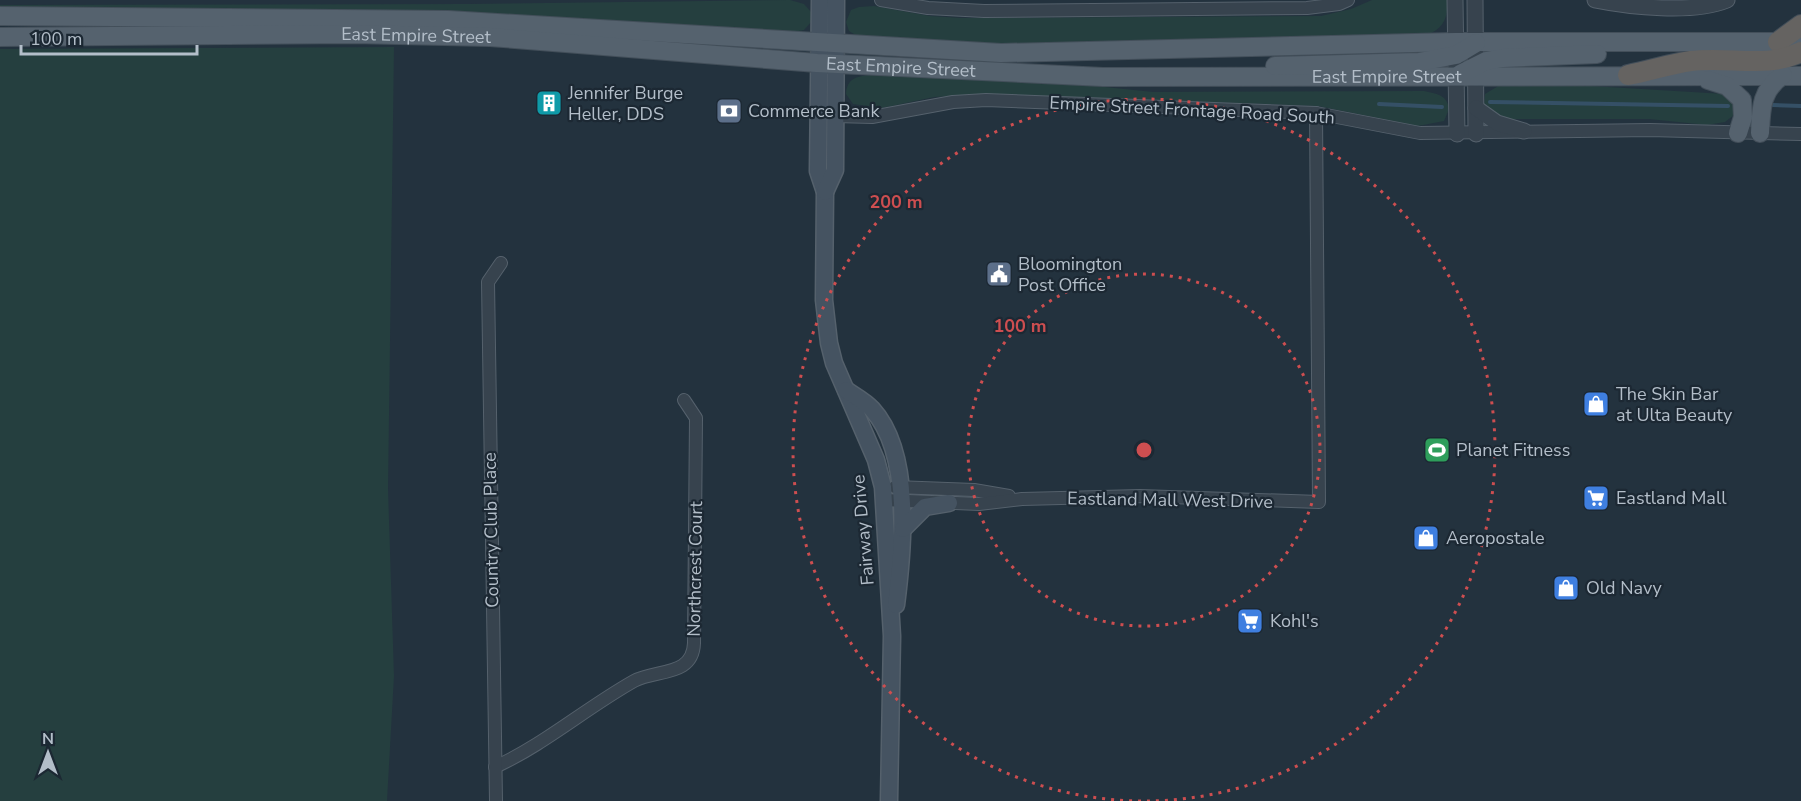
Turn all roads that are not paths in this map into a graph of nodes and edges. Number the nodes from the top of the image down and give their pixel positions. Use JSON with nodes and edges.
{"nodes":[{"id":1,"x":820,"y":0,"type":"edge"},
{"id":2,"x":836,"y":0,"type":"edge"},
{"id":3,"x":881,"y":0,"type":"edge"},
{"id":4,"x":1348,"y":0,"type":"edge"},
{"id":5,"x":1455,"y":0,"type":"edge"},
{"id":6,"x":1475,"y":0,"type":"edge"},
{"id":7,"x":1595,"y":0,"type":"edge"},
{"id":8,"x":1720,"y":2,"type":"edge"},
{"id":9,"x":0,"y":16,"type":"edge"},
{"id":10,"x":1801,"y":25,"type":"edge"},
{"id":11,"x":0,"y":37,"type":"edge"},
{"id":12,"x":1653,"y":42,"type":"junction"},
{"id":13,"x":1778,"y":42,"type":"junction"},
{"id":14,"x":1801,"y":42,"type":"edge"},
{"id":15,"x":1476,"y":43,"type":"junction"},
{"id":16,"x":827,"y":44,"type":"junction"},
{"id":17,"x":1456,"y":49,"type":"junction"},
{"id":18,"x":1801,"y":52,"type":"edge"},
{"id":19,"x":826,"y":64,"type":"junction"},
{"id":20,"x":1475,"y":71,"type":"junction"},
{"id":21,"x":1628,"y":75,"type":"junction"},
{"id":22,"x":1686,"y":75,"type":"junction"},
{"id":23,"x":1456,"y":76,"type":"junction"},
{"id":24,"x":1792,"y":76,"type":"edge"},
{"id":25,"x":1206,"y":79,"type":"junction"},
{"id":26,"x":1476,"y":108,"type":"junction"},
{"id":27,"x":1316,"y":113,"type":"junction"},
{"id":28,"x":835,"y":116,"type":"junction"},
{"id":29,"x":1524,"y":131,"type":"junction"},
{"id":30,"x":1738,"y":133,"type":"junction"},
{"id":31,"x":1760,"y":133,"type":"junction"},
{"id":32,"x":1457,"y":134,"type":"junction"},
{"id":33,"x":1476,"y":134,"type":"junction"},
{"id":34,"x":1801,"y":134,"type":"edge"},
{"id":35,"x":825,"y":192,"type":"junction"},
{"id":36,"x":501,"y":263,"type":"dead end"},
{"id":37,"x":846,"y":390,"type":"junction"},
{"id":38,"x":684,"y":400,"type":"dead end"},
{"id":39,"x":884,"y":494,"type":"junction"},
{"id":40,"x":901,"y":494,"type":"junction"},
{"id":41,"x":1022,"y":499,"type":"junction"},
{"id":42,"x":950,"y":503,"type":"junction"},
{"id":43,"x":903,"y":529,"type":"junction"},
{"id":44,"x":892,"y":636,"type":"junction"},
{"id":45,"x":495,"y":767,"type":"junction"},
{"id":46,"x":496,"y":801,"type":"edge"},
{"id":47,"x":890,"y":801,"type":"edge"}],
"edges":[{"from":1,"to":16,"type":"main road","name":"Fairway Drive"},
{"from":2,"to":16,"type":"main road","name":"Fairway Drive"},
{"from":3,"to":4,"type":"street"},
{"from":5,"to":17,"type":"street"},
{"from":6,"to":15,"type":"street"},
{"from":7,"to":8,"type":"street"},
{"from":9,"to":16,"type":"main road","name":"East Empire Street"},
{"from":10,"to":13,"type":"highway"},
{"from":11,"to":19,"type":"main road","name":"East Empire Street"},
{"from":12,"to":13,"type":"main road","name":"East Empire Street"},
{"from":12,"to":15,"type":"main road","name":"East Empire Street"},
{"from":12,"to":20,"type":"main road"},
{"from":13,"to":14,"type":"main road","name":"East Empire Street"},
{"from":15,"to":17,"type":"main road","name":"East Empire Street"},
{"from":15,"to":20,"type":"street"},
{"from":16,"to":17,"type":"main road","name":"East Empire Street"},
{"from":16,"to":19,"type":"main road","name":"Fairway Drive"},
{"from":17,"to":23,"type":"street"},
{"from":17,"to":25,"type":"main road"},
{"from":18,"to":21,"type":"highway"},
{"from":19,"to":25,"type":"main road","name":"East Empire Street"},
{"from":19,"to":28,"type":"main road","name":"Fairway Drive"},
{"from":19,"to":35,"type":"main road","name":"Fairway Drive"},
{"from":20,"to":21,"type":"main road","name":"East Empire Street"},
{"from":20,"to":23,"type":"main road","name":"East Empire Street"},
{"from":20,"to":26,"type":"street"},
{"from":21,"to":22,"type":"main road","name":"East Empire Street"},
{"from":22,"to":24,"type":"main road","name":"East Empire Street"},
{"from":22,"to":30,"type":"main road"},
{"from":23,"to":25,"type":"main road","name":"East Empire Street"},
{"from":23,"to":32,"type":"street"},
{"from":24,"to":31,"type":"main road"},
{"from":26,"to":29,"type":"street"},
{"from":26,"to":33,"type":"street"},
{"from":27,"to":28,"type":"street","name":"Empire Street Frontage Road South"},
{"from":27,"to":32,"type":"street","name":"Empire Street Frontage Road South"},
{"from":27,"to":41,"type":"street","name":"Eastland Mall West Drive"},
{"from":28,"to":35,"type":"main road","name":"Fairway Drive"},
{"from":29,"to":30,"type":"street","name":"Empire Street Frontage Road South"},
{"from":29,"to":33,"type":"street","name":"Empire Street Frontage Road South"},
{"from":30,"to":31,"type":"street","name":"Empire Street Frontage Road South"},
{"from":31,"to":34,"type":"street","name":"Empire Street Frontage Road South"},
{"from":32,"to":33,"type":"street","name":"Empire Street Frontage Road South"},
{"from":35,"to":37,"type":"main road","name":"Fairway Drive"},
{"from":36,"to":45,"type":"street","name":"Country Club Place"},
{"from":37,"to":39,"type":"main road","name":"Fairway Drive"},
{"from":37,"to":40,"type":"main road","name":"Fairway Drive"},
{"from":38,"to":45,"type":"street","name":"Northcrest Court"},
{"from":39,"to":40,"type":"street","name":"Eastland Mall West Drive"},
{"from":39,"to":44,"type":"main road","name":"Fairway Drive"},
{"from":40,"to":41,"type":"street","name":"Eastland Mall West Drive"},
{"from":40,"to":42,"type":"street","name":"Eastland Mall West Drive"},
{"from":40,"to":43,"type":"main road","name":"Fairway Drive"},
{"from":41,"to":42,"type":"street","name":"Eastland Mall West Drive"},
{"from":42,"to":43,"type":"main road"},
{"from":43,"to":44,"type":"main road","name":"Fairway Drive"},
{"from":44,"to":47,"type":"main road","name":"Fairway Drive"},
{"from":45,"to":46,"type":"street","name":"Country Club Place"}]}
